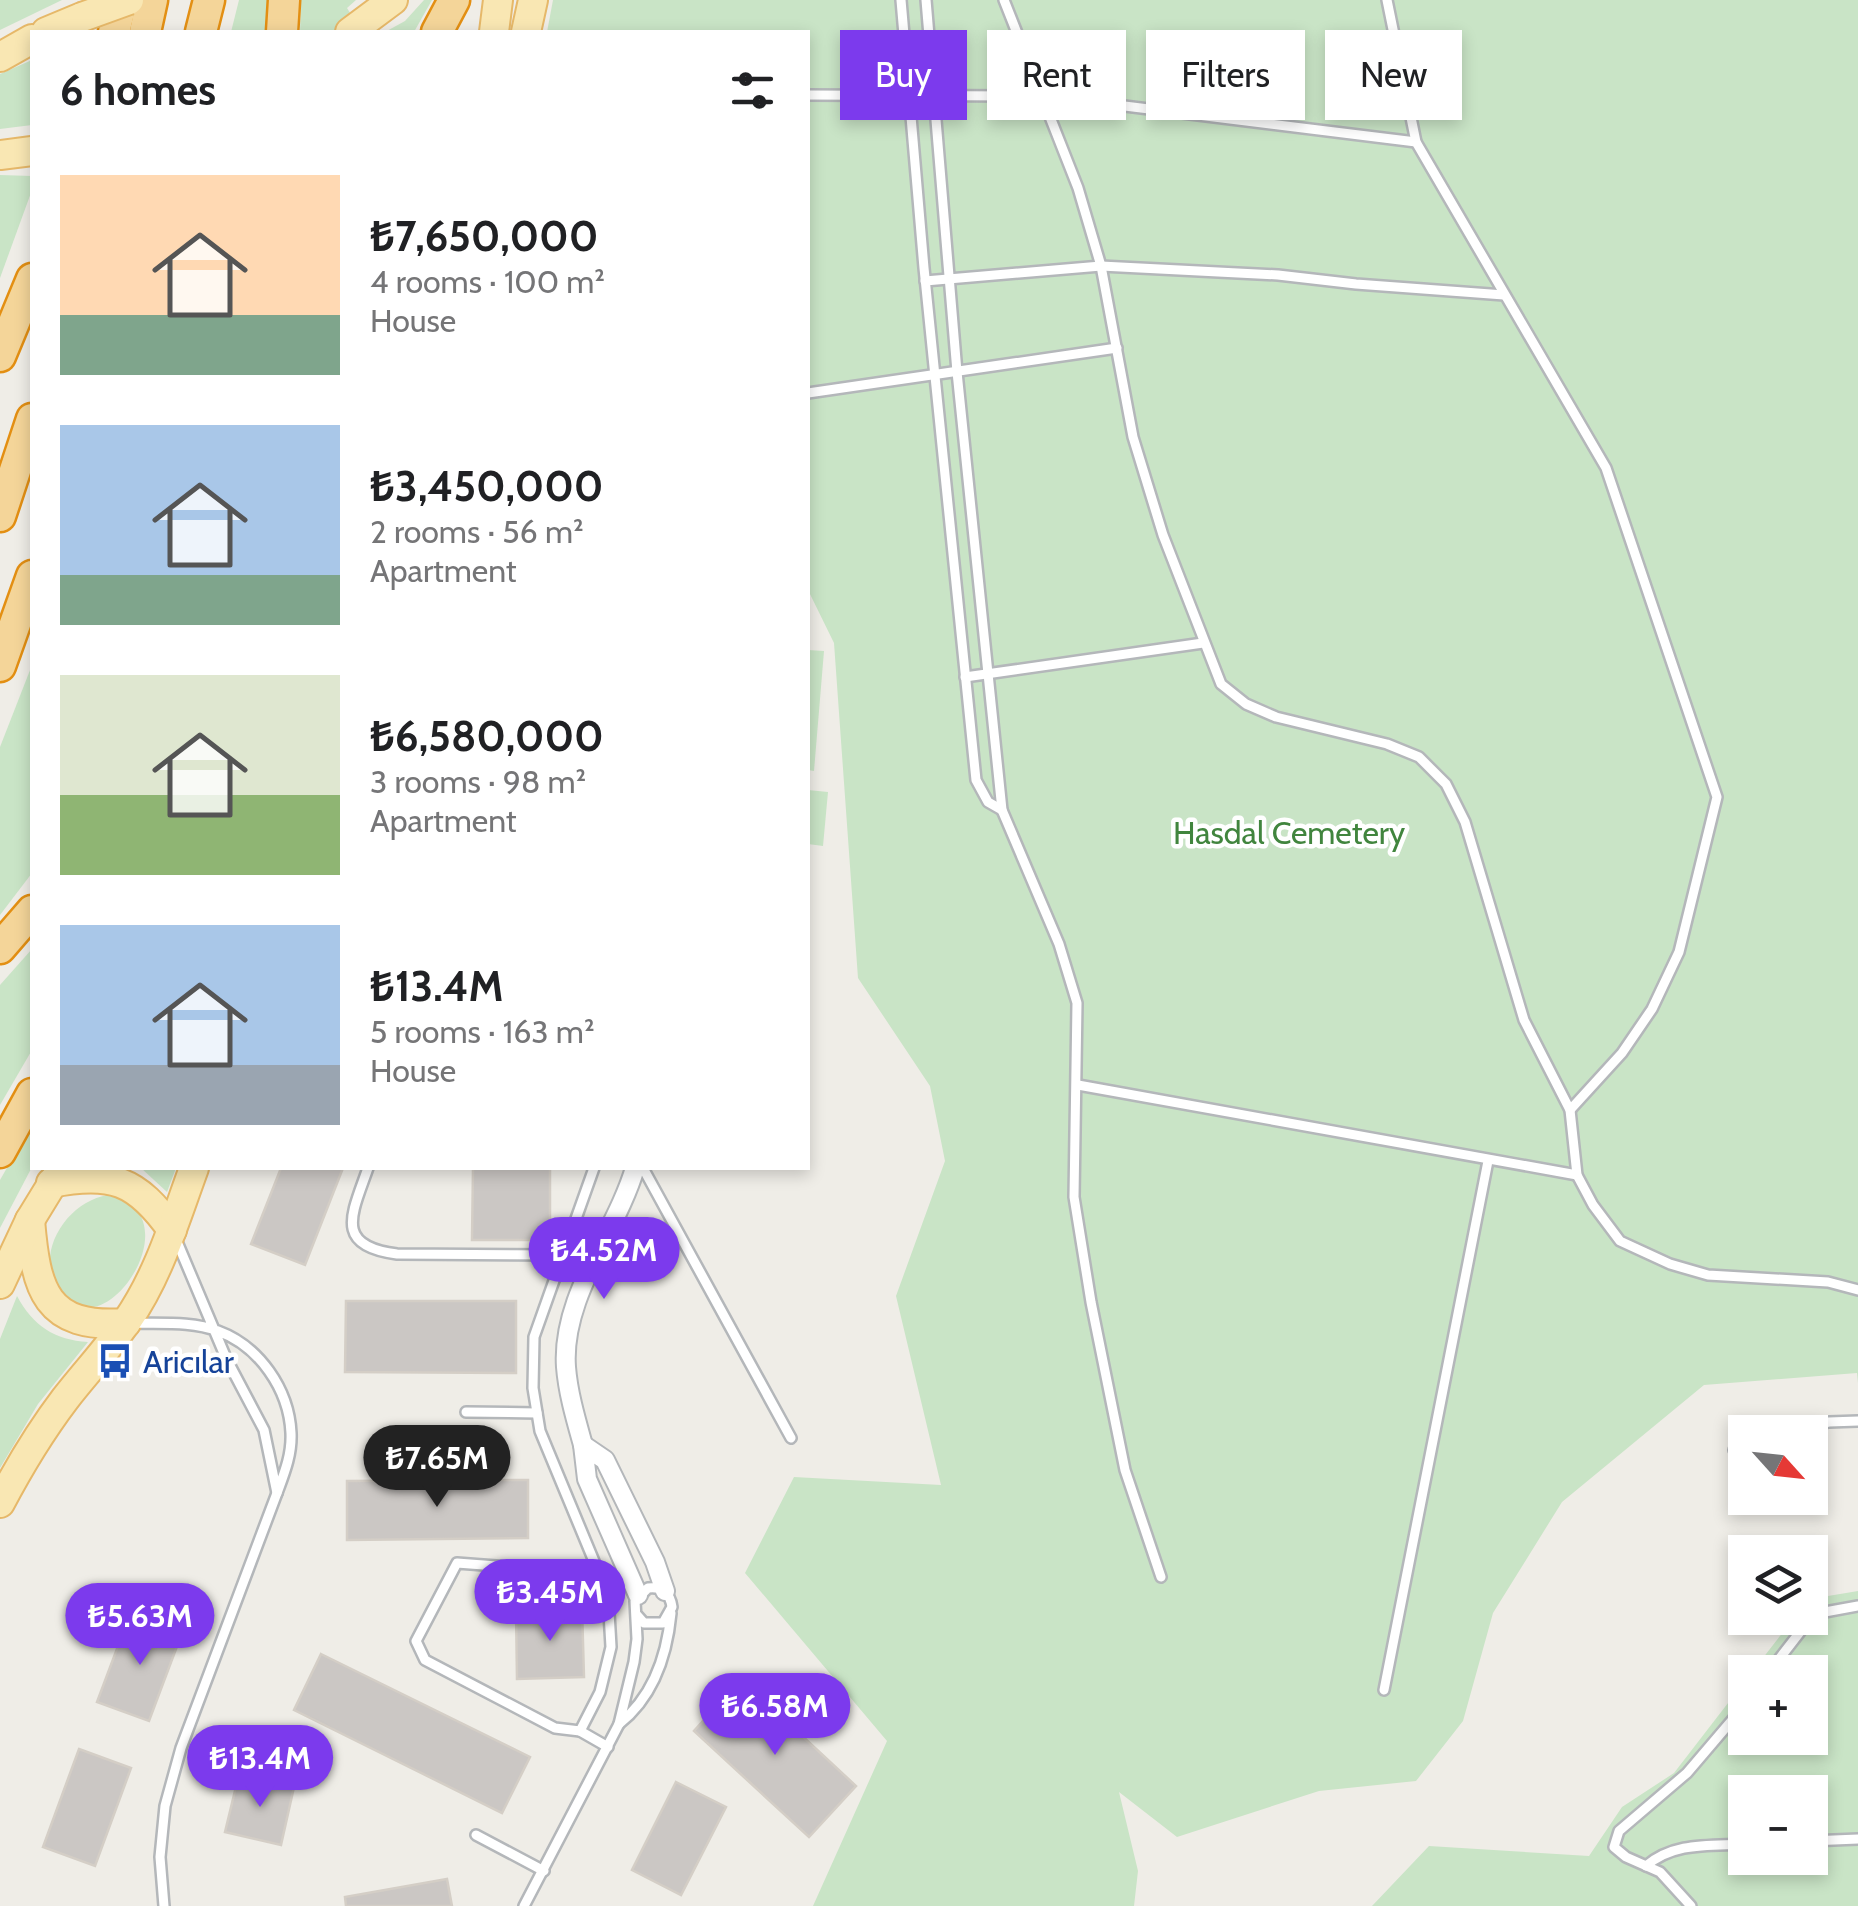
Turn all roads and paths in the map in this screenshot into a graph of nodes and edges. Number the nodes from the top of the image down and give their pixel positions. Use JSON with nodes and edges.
{"nodes":[{"id":1,"x":125,"y":0,"type":"edge"},
{"id":2,"x":152,"y":0,"type":"edge"},
{"id":3,"x":209,"y":0,"type":"edge"},
{"id":4,"x":284,"y":0,"type":"edge"},
{"id":5,"x":454,"y":0,"type":"edge"},
{"id":6,"x":498,"y":0,"type":"edge"},
{"id":7,"x":533,"y":0,"type":"edge"},
{"id":8,"x":901,"y":0,"type":"edge"},
{"id":9,"x":926,"y":0,"type":"edge"},
{"id":10,"x":1004,"y":0,"type":"edge"},
{"id":11,"x":1387,"y":0,"type":"edge"},
{"id":12,"x":385,"y":8,"type":"edge"},
{"id":13,"x":51,"y":30,"type":"edge"},
{"id":14,"x":115,"y":30,"type":"edge"},
{"id":15,"x":145,"y":30,"type":"edge"},
{"id":16,"x":202,"y":30,"type":"edge"},
{"id":17,"x":282,"y":30,"type":"edge"},
{"id":18,"x":353,"y":30,"type":"edge"},
{"id":19,"x":438,"y":30,"type":"edge"},
{"id":20,"x":494,"y":30,"type":"edge"},
{"id":21,"x":526,"y":30,"type":"edge"},
{"id":22,"x":903,"y":30,"type":"edge"},
{"id":23,"x":928,"y":30,"type":"edge"},
{"id":24,"x":1016,"y":30,"type":"edge"},
{"id":25,"x":30,"y":41,"type":"edge"},
{"id":26,"x":0,"y":57,"type":"edge"},
{"id":27,"x":810,"y":94,"type":"edge"},
{"id":28,"x":840,"y":94,"type":"edge"},
{"id":29,"x":1126,"y":106,"type":"edge"},
{"id":30,"x":910,"y":120,"type":"edge"},
{"id":31,"x":934,"y":120,"type":"edge"},
{"id":32,"x":1053,"y":120,"type":"edge"},
{"id":33,"x":1416,"y":142,"type":"junction"},
{"id":34,"x":30,"y":151,"type":"edge"},
{"id":35,"x":0,"y":155,"type":"edge"},
{"id":36,"x":1101,"y":266,"type":"junction"},
{"id":37,"x":948,"y":279,"type":"junction"},
{"id":38,"x":925,"y":280,"type":"junction"},
{"id":39,"x":30,"y":283,"type":"edge"},
{"id":40,"x":1504,"y":295,"type":"junction"},
{"id":41,"x":1118,"y":348,"type":"junction"},
{"id":42,"x":0,"y":356,"type":"edge"},
{"id":43,"x":957,"y":372,"type":"junction"},
{"id":44,"x":934,"y":375,"type":"junction"},
{"id":45,"x":810,"y":393,"type":"edge"},
{"id":46,"x":30,"y":425,"type":"edge"},
{"id":47,"x":0,"y":516,"type":"edge"},
{"id":48,"x":30,"y":582,"type":"edge"},
{"id":49,"x":1203,"y":643,"type":"junction"},
{"id":50,"x":0,"y":666,"type":"edge"},
{"id":51,"x":987,"y":673,"type":"junction"},
{"id":52,"x":965,"y":677,"type":"junction"},
{"id":53,"x":1002,"y":810,"type":"junction"},
{"id":54,"x":30,"y":913,"type":"edge"},
{"id":55,"x":0,"y":948,"type":"edge"},
{"id":56,"x":1078,"y":1085,"type":"junction"},
{"id":57,"x":30,"y":1098,"type":"edge"},
{"id":58,"x":1570,"y":1110,"type":"junction"},
{"id":59,"x":0,"y":1152,"type":"edge"},
{"id":60,"x":1488,"y":1161,"type":"junction"},
{"id":61,"x":193,"y":1170,"type":"edge"},
{"id":62,"x":367,"y":1170,"type":"edge"},
{"id":63,"x":593,"y":1170,"type":"edge"},
{"id":64,"x":634,"y":1170,"type":"edge"},
{"id":65,"x":644,"y":1170,"type":"edge"},
{"id":66,"x":57,"y":1175,"type":"edge"},
{"id":67,"x":1578,"y":1175,"type":"junction"},
{"id":68,"x":30,"y":1220,"type":"junction"},
{"id":69,"x":172,"y":1230,"type":"junction"},
{"id":70,"x":564,"y":1255,"type":"junction"},
{"id":71,"x":0,"y":1284,"type":"edge"},
{"id":72,"x":1858,"y":1290,"type":"edge"},
{"id":73,"x":126,"y":1323,"type":"junction"},
{"id":74,"x":216,"y":1330,"type":"junction"},
{"id":75,"x":466,"y":1412,"type":"dead end"},
{"id":76,"x":537,"y":1414,"type":"junction"},
{"id":77,"x":1858,"y":1421,"type":"edge"},
{"id":78,"x":1828,"y":1422,"type":"edge"},
{"id":79,"x":791,"y":1438,"type":"dead end"},
{"id":80,"x":583,"y":1444,"type":"junction"},
{"id":81,"x":277,"y":1494,"type":"junction"},
{"id":82,"x":0,"y":1503,"type":"edge"},
{"id":83,"x":600,"y":1574,"type":"junction"},
{"id":84,"x":1161,"y":1577,"type":"dead end"},
{"id":85,"x":665,"y":1591,"type":"junction"},
{"id":86,"x":637,"y":1604,"type":"junction"},
{"id":87,"x":1858,"y":1606,"type":"edge"},
{"id":88,"x":671,"y":1613,"type":"junction"},
{"id":89,"x":1782,"y":1655,"type":"edge"},
{"id":90,"x":1384,"y":1690,"type":"dead end"},
{"id":91,"x":620,"y":1724,"type":"junction"},
{"id":92,"x":1728,"y":1724,"type":"edge"},
{"id":93,"x":580,"y":1731,"type":"junction"},
{"id":94,"x":608,"y":1747,"type":"junction"},
{"id":95,"x":476,"y":1836,"type":"dead end"},
{"id":96,"x":1858,"y":1839,"type":"edge"},
{"id":97,"x":1828,"y":1841,"type":"edge"},
{"id":98,"x":1728,"y":1845,"type":"edge"},
{"id":99,"x":1646,"y":1866,"type":"junction"},
{"id":100,"x":544,"y":1872,"type":"junction"},
{"id":101,"x":164,"y":1906,"type":"edge"},
{"id":102,"x":524,"y":1906,"type":"edge"},
{"id":103,"x":1691,"y":1906,"type":"edge"}],
"edges":[{"from":1,"to":13,"type":"main road","bridge":true},
{"from":1,"to":14,"type":"highway"},
{"from":2,"to":15,"type":"highway"},
{"from":3,"to":16,"type":"highway"},
{"from":4,"to":17,"type":"highway"},
{"from":5,"to":19,"type":"highway"},
{"from":6,"to":20,"type":"main road"},
{"from":7,"to":21,"type":"main road"},
{"from":8,"to":22,"type":"lane"},
{"from":9,"to":23,"type":"lane"},
{"from":10,"to":24,"type":"lane"},
{"from":11,"to":33,"type":"lane"},
{"from":12,"to":18,"type":"main road"},
{"from":25,"to":26,"type":"main road"},
{"from":27,"to":28,"type":"lane"},
{"from":29,"to":33,"type":"lane"},
{"from":30,"to":38,"type":"lane"},
{"from":31,"to":37,"type":"lane"},
{"from":32,"to":36,"type":"lane"},
{"from":33,"to":40,"type":"lane"},
{"from":34,"to":35,"type":"main road"},
{"from":36,"to":37,"type":"lane"},
{"from":36,"to":40,"type":"lane"},
{"from":36,"to":41,"type":"lane"},
{"from":37,"to":38,"type":"lane"},
{"from":37,"to":43,"type":"lane"},
{"from":38,"to":44,"type":"lane"},
{"from":39,"to":42,"type":"highway"},
{"from":40,"to":58,"type":"lane"},
{"from":41,"to":43,"type":"lane"},
{"from":41,"to":49,"type":"lane"},
{"from":43,"to":44,"type":"lane"},
{"from":43,"to":51,"type":"lane"},
{"from":44,"to":45,"type":"lane"},
{"from":44,"to":52,"type":"lane"},
{"from":46,"to":47,"type":"highway"},
{"from":48,"to":50,"type":"highway"},
{"from":49,"to":51,"type":"lane"},
{"from":49,"to":58,"type":"lane"},
{"from":51,"to":52,"type":"lane"},
{"from":51,"to":53,"type":"lane"},
{"from":52,"to":53,"type":"lane"},
{"from":53,"to":56,"type":"lane"},
{"from":54,"to":55,"type":"highway"},
{"from":56,"to":60,"type":"lane"},
{"from":56,"to":84,"type":"lane"},
{"from":57,"to":59,"type":"highway"},
{"from":58,"to":67,"type":"lane"},
{"from":60,"to":67,"type":"lane"},
{"from":60,"to":90,"type":"lane"},
{"from":61,"to":69,"type":"main road"},
{"from":62,"to":70,"type":"lane"},
{"from":63,"to":70,"type":"lane"},
{"from":64,"to":80,"type":"street"},
{"from":65,"to":79,"type":"lane"},
{"from":66,"to":68,"type":"main road"},
{"from":66,"to":69,"type":"main road"},
{"from":67,"to":72,"type":"lane"},
{"from":68,"to":71,"type":"main road"},
{"from":68,"to":73,"type":"main road"},
{"from":69,"to":73,"type":"main road"},
{"from":69,"to":74,"type":"lane"},
{"from":70,"to":76,"type":"lane"},
{"from":73,"to":74,"type":"lane"},
{"from":73,"to":82,"type":"main road"},
{"from":74,"to":81,"type":"lane"},
{"from":74,"to":81,"type":"lane"},
{"from":75,"to":76,"type":"lane"},
{"from":76,"to":83,"type":"lane"},
{"from":77,"to":78,"type":"lane"},
{"from":80,"to":85,"type":"street"},
{"from":80,"to":86,"type":"street"},
{"from":81,"to":101,"type":"lane"},
{"from":83,"to":93,"type":"lane"},
{"from":83,"to":93,"type":"lane"},
{"from":85,"to":86,"type":"lane"},
{"from":85,"to":88,"type":"lane"},
{"from":86,"to":88,"type":"lane"},
{"from":86,"to":91,"type":"lane"},
{"from":87,"to":89,"type":"lane"},
{"from":88,"to":91,"type":"lane"},
{"from":91,"to":94,"type":"lane"},
{"from":92,"to":99,"type":"lane"},
{"from":93,"to":94,"type":"lane"},
{"from":94,"to":100,"type":"lane"},
{"from":95,"to":100,"type":"lane"},
{"from":96,"to":97,"type":"lane"},
{"from":98,"to":99,"type":"lane"},
{"from":99,"to":103,"type":"lane"},
{"from":100,"to":102,"type":"lane"}]}
